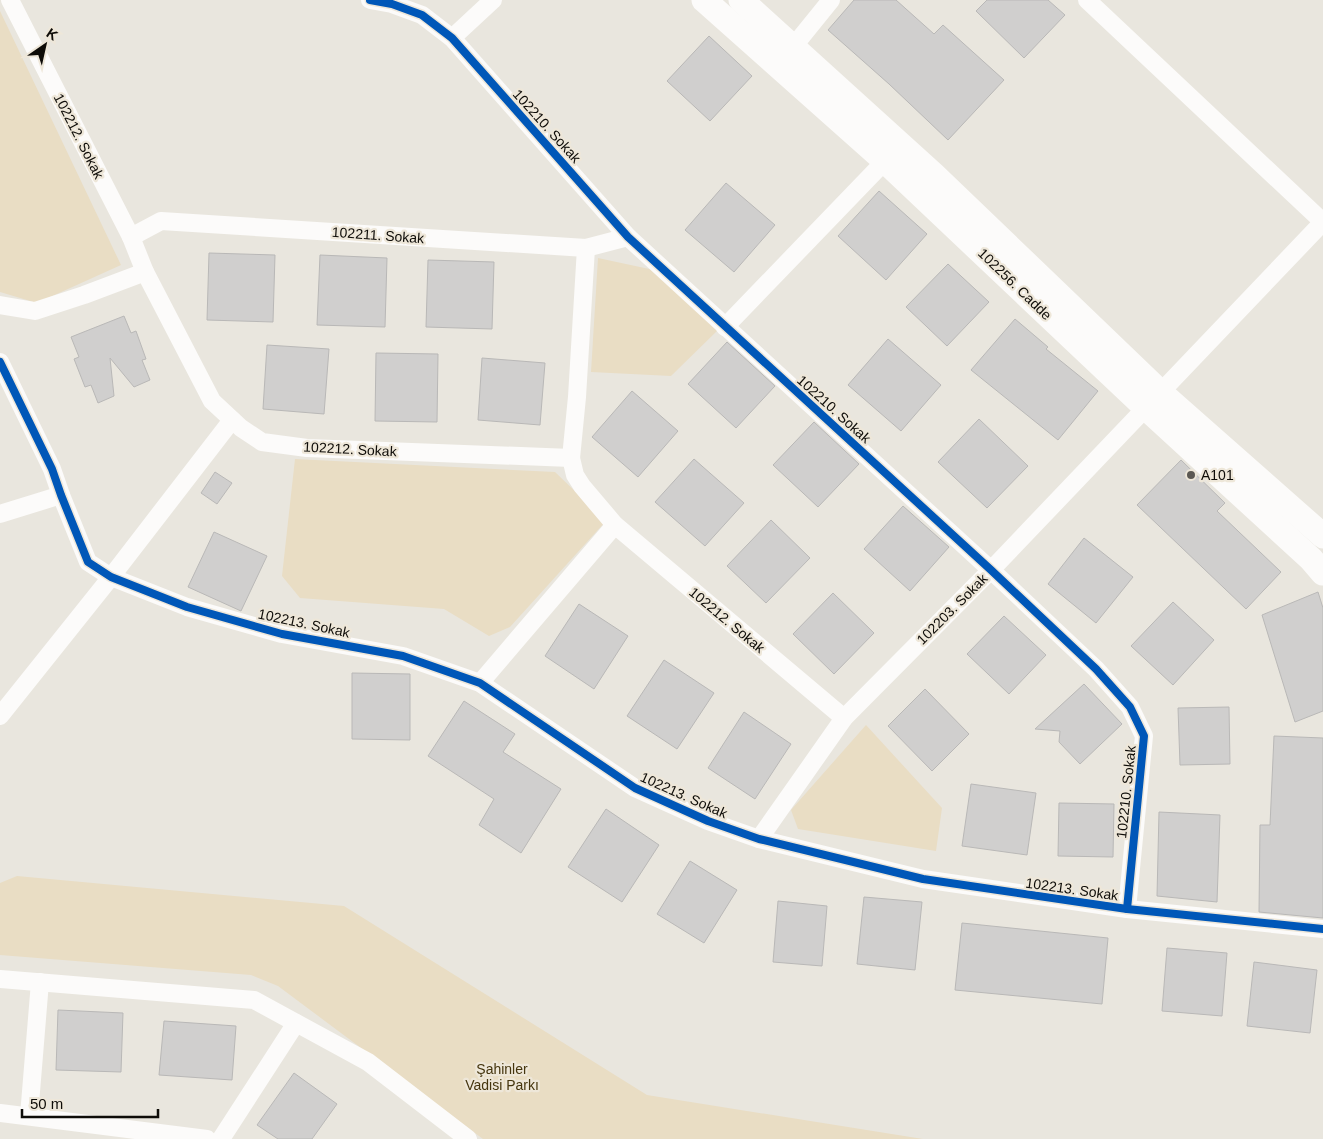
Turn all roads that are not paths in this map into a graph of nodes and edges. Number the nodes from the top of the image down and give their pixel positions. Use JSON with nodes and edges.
{"nodes":[{"id":1,"x":10,"y":0,"type":"edge"},
{"id":2,"x":370,"y":0,"type":"edge"},
{"id":3,"x":493,"y":0,"type":"edge"},
{"id":4,"x":704,"y":0,"type":"edge"},
{"id":5,"x":741,"y":0,"type":"edge"},
{"id":6,"x":831,"y":0,"type":"edge"},
{"id":7,"x":1087,"y":0,"type":"edge"},
{"id":8,"x":452,"y":38,"type":"junction"},
{"id":9,"x":793,"y":47,"type":"junction"},
{"id":10,"x":885,"y":161,"type":"junction"},
{"id":11,"x":1323,"y":222,"type":"edge"},
{"id":12,"x":130,"y":236,"type":"junction"},
{"id":13,"x":628,"y":237,"type":"junction"},
{"id":14,"x":586,"y":248,"type":"junction"},
{"id":15,"x":145,"y":272,"type":"junction"},
{"id":16,"x":0,"y":305,"type":"edge"},
{"id":17,"x":725,"y":327,"type":"junction"},
{"id":18,"x":0,"y":362,"type":"edge"},
{"id":19,"x":1152,"y":400,"type":"junction"},
{"id":20,"x":232,"y":420,"type":"junction"},
{"id":21,"x":571,"y":458,"type":"junction"},
{"id":22,"x":61,"y":495,"type":"junction"},
{"id":23,"x":0,"y":514,"type":"edge"},
{"id":24,"x":615,"y":525,"type":"junction"},
{"id":25,"x":1323,"y":536,"type":"edge"},
{"id":26,"x":991,"y":570,"type":"junction"},
{"id":27,"x":1323,"y":573,"type":"edge"},
{"id":28,"x":111,"y":578,"type":"junction"},
{"id":29,"x":480,"y":682,"type":"junction"},
{"id":30,"x":0,"y":716,"type":"edge"},
{"id":31,"x":844,"y":718,"type":"junction"},
{"id":32,"x":759,"y":839,"type":"junction"},
{"id":33,"x":1127,"y":909,"type":"junction"},
{"id":34,"x":1323,"y":929,"type":"edge"},
{"id":35,"x":0,"y":979,"type":"edge"},
{"id":36,"x":40,"y":982,"type":"junction"},
{"id":37,"x":296,"y":1023,"type":"junction"},
{"id":38,"x":0,"y":1113,"type":"edge"},
{"id":39,"x":29,"y":1116,"type":"junction"},
{"id":40,"x":206,"y":1139,"type":"edge"},
{"id":41,"x":221,"y":1139,"type":"edge"},
{"id":42,"x":468,"y":1139,"type":"edge"}],
"edges":[{"from":1,"to":12,"type":"street","name":"102212. Sokak"},
{"from":2,"to":8,"type":"street","name":"102210. Sokak"},
{"from":3,"to":8,"type":"street"},
{"from":4,"to":10,"type":"street","name":"102256. Cadde"},
{"from":5,"to":9,"type":"street","name":"102256. Cadde"},
{"from":6,"to":9,"type":"street"},
{"from":7,"to":11,"type":"street"},
{"from":8,"to":13,"type":"street","name":"102210. Sokak"},
{"from":9,"to":19,"type":"street","name":"102256. Cadde"},
{"from":10,"to":17,"type":"street"},
{"from":10,"to":19,"type":"street","name":"102256. Cadde"},
{"from":11,"to":19,"type":"street","name":"102203. Sokak"},
{"from":12,"to":14,"type":"street","name":"102211. Sokak"},
{"from":12,"to":15,"type":"street","name":"102212. Sokak"},
{"from":13,"to":14,"type":"street","name":"102211. Sokak"},
{"from":13,"to":17,"type":"street","name":"102210. Sokak"},
{"from":14,"to":21,"type":"street"},
{"from":15,"to":16,"type":"street"},
{"from":15,"to":20,"type":"street","name":"102212. Sokak"},
{"from":17,"to":26,"type":"street","name":"102210. Sokak"},
{"from":18,"to":22,"type":"street","name":"102213. Sokak"},
{"from":19,"to":25,"type":"street","name":"102256. Cadde"},
{"from":19,"to":26,"type":"street","name":"102203. Sokak"},
{"from":19,"to":27,"type":"street","name":"102256. Cadde"},
{"from":20,"to":21,"type":"street","name":"102212. Sokak"},
{"from":20,"to":28,"type":"street"},
{"from":21,"to":24,"type":"street","name":"102212. Sokak"},
{"from":22,"to":23,"type":"street"},
{"from":22,"to":28,"type":"street","name":"102213. Sokak"},
{"from":24,"to":29,"type":"street"},
{"from":24,"to":31,"type":"street","name":"102212. Sokak"},
{"from":26,"to":31,"type":"street","name":"102203. Sokak"},
{"from":26,"to":33,"type":"street","name":"102210. Sokak"},
{"from":28,"to":29,"type":"street","name":"102213. Sokak"},
{"from":28,"to":30,"type":"street"},
{"from":29,"to":32,"type":"street","name":"102213. Sokak"},
{"from":31,"to":32,"type":"street","name":"102203. Sokak"},
{"from":32,"to":33,"type":"street","name":"102213. Sokak"},
{"from":33,"to":34,"type":"street","name":"102213. Sokak"},
{"from":35,"to":36,"type":"street"},
{"from":36,"to":37,"type":"street"},
{"from":36,"to":39,"type":"street"},
{"from":37,"to":41,"type":"street"},
{"from":37,"to":42,"type":"street"},
{"from":38,"to":39,"type":"street"},
{"from":39,"to":40,"type":"street"}]}
